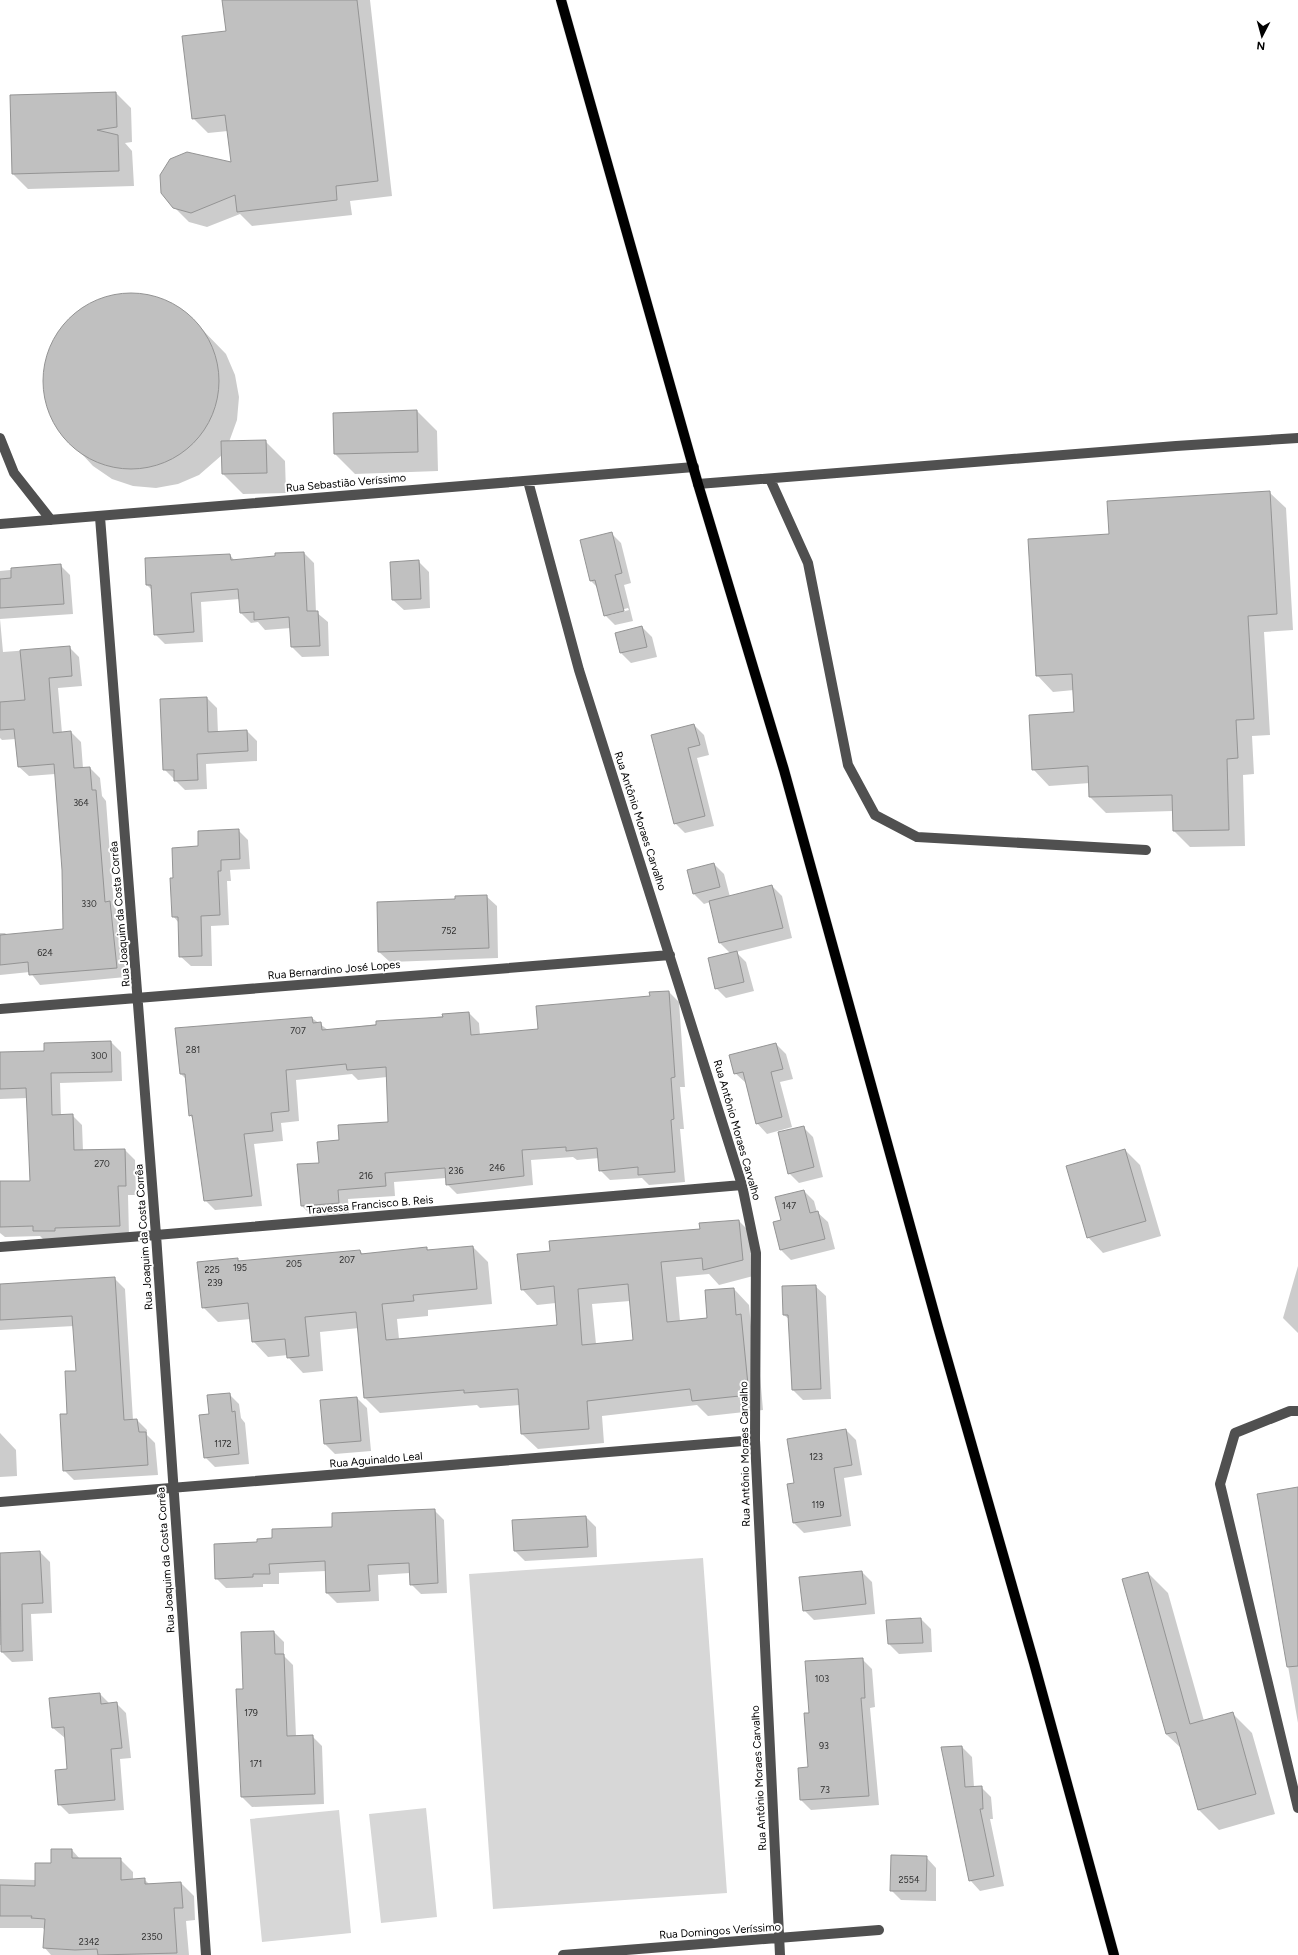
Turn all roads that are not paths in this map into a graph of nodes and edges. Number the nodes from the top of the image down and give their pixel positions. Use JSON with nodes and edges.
{"nodes":[{"id":1,"x":561,"y":0,"type":"edge"},
{"id":2,"x":0,"y":438,"type":"edge"},
{"id":3,"x":1298,"y":438,"type":"edge"},
{"id":4,"x":694,"y":467,"type":"junction"},
{"id":5,"x":770,"y":479,"type":"junction"},
{"id":6,"x":528,"y":481,"type":"junction"},
{"id":7,"x":698,"y":484,"type":"junction"},
{"id":8,"x":100,"y":517,"type":"junction"},
{"id":9,"x":50,"y":520,"type":"junction"},
{"id":10,"x":0,"y":524,"type":"edge"},
{"id":11,"x":1146,"y":850,"type":"dead end"},
{"id":12,"x":670,"y":955,"type":"junction"},
{"id":13,"x":138,"y":999,"type":"junction"},
{"id":14,"x":0,"y":1009,"type":"edge"},
{"id":15,"x":742,"y":1185,"type":"junction"},
{"id":16,"x":156,"y":1235,"type":"junction"},
{"id":17,"x":0,"y":1246,"type":"edge"},
{"id":18,"x":1298,"y":1411,"type":"edge"},
{"id":19,"x":755,"y":1440,"type":"junction"},
{"id":20,"x":173,"y":1489,"type":"junction"},
{"id":21,"x":0,"y":1502,"type":"edge"},
{"id":22,"x":1298,"y":1808,"type":"edge"},
{"id":23,"x":879,"y":1930,"type":"dead end"},
{"id":24,"x":778,"y":1939,"type":"junction"},
{"id":25,"x":206,"y":1955,"type":"edge"},
{"id":26,"x":564,"y":1955,"type":"edge"},
{"id":27,"x":780,"y":1955,"type":"edge"},
{"id":28,"x":1114,"y":1955,"type":"edge"}],
"edges":[{"from":1,"to":4,"type":"main road"},
{"from":2,"to":9,"type":"street"},
{"from":3,"to":5,"type":"street"},
{"from":4,"to":6,"type":"street","name":"Rua Sebastião Veríssimo"},
{"from":4,"to":7,"type":"main road"},
{"from":5,"to":7,"type":"street"},
{"from":5,"to":11,"type":"street"},
{"from":6,"to":8,"type":"street","name":"Rua Sebastião Veríssimo"},
{"from":6,"to":12,"type":"street","name":"Rua Antônio Moraes Carvalho"},
{"from":7,"to":28,"type":"main road"},
{"from":8,"to":9,"type":"street","name":"Rua Sebastião Veríssimo"},
{"from":8,"to":13,"type":"street","name":"Rua Joaquim da Costa Corrêa"},
{"from":9,"to":10,"type":"street","name":"Rua Sebastião Veríssimo"},
{"from":12,"to":13,"type":"street","name":"Rua Bernardino José Lopes"},
{"from":12,"to":15,"type":"street","name":"Rua Antônio Moraes Carvalho"},
{"from":13,"to":14,"type":"street","name":"Rua Bernardino José Lopes"},
{"from":13,"to":16,"type":"street","name":"Rua Joaquim da Costa Corrêa"},
{"from":15,"to":16,"type":"street","name":"Travessa Francisco B. Reis"},
{"from":15,"to":19,"type":"street","name":"Rua Antônio Moraes Carvalho"},
{"from":16,"to":17,"type":"street","name":"Travessa Francisco B. Reis"},
{"from":16,"to":20,"type":"street","name":"Rua Joaquim da Costa Corrêa"},
{"from":18,"to":22,"type":"street"},
{"from":19,"to":20,"type":"street","name":"Rua Aguinaldo Leal"},
{"from":19,"to":24,"type":"street","name":"Rua Antônio Moraes Carvalho"},
{"from":20,"to":21,"type":"street","name":"Rua Aguinaldo Leal"},
{"from":20,"to":25,"type":"street","name":"Rua Joaquim da Costa Corrêa"},
{"from":23,"to":24,"type":"street","name":"Rua Domingos Veríssimo"},
{"from":24,"to":26,"type":"street","name":"Rua Domingos Veríssimo"},
{"from":24,"to":27,"type":"street","name":"Rua Antônio Moraes Carvalho"}]}
